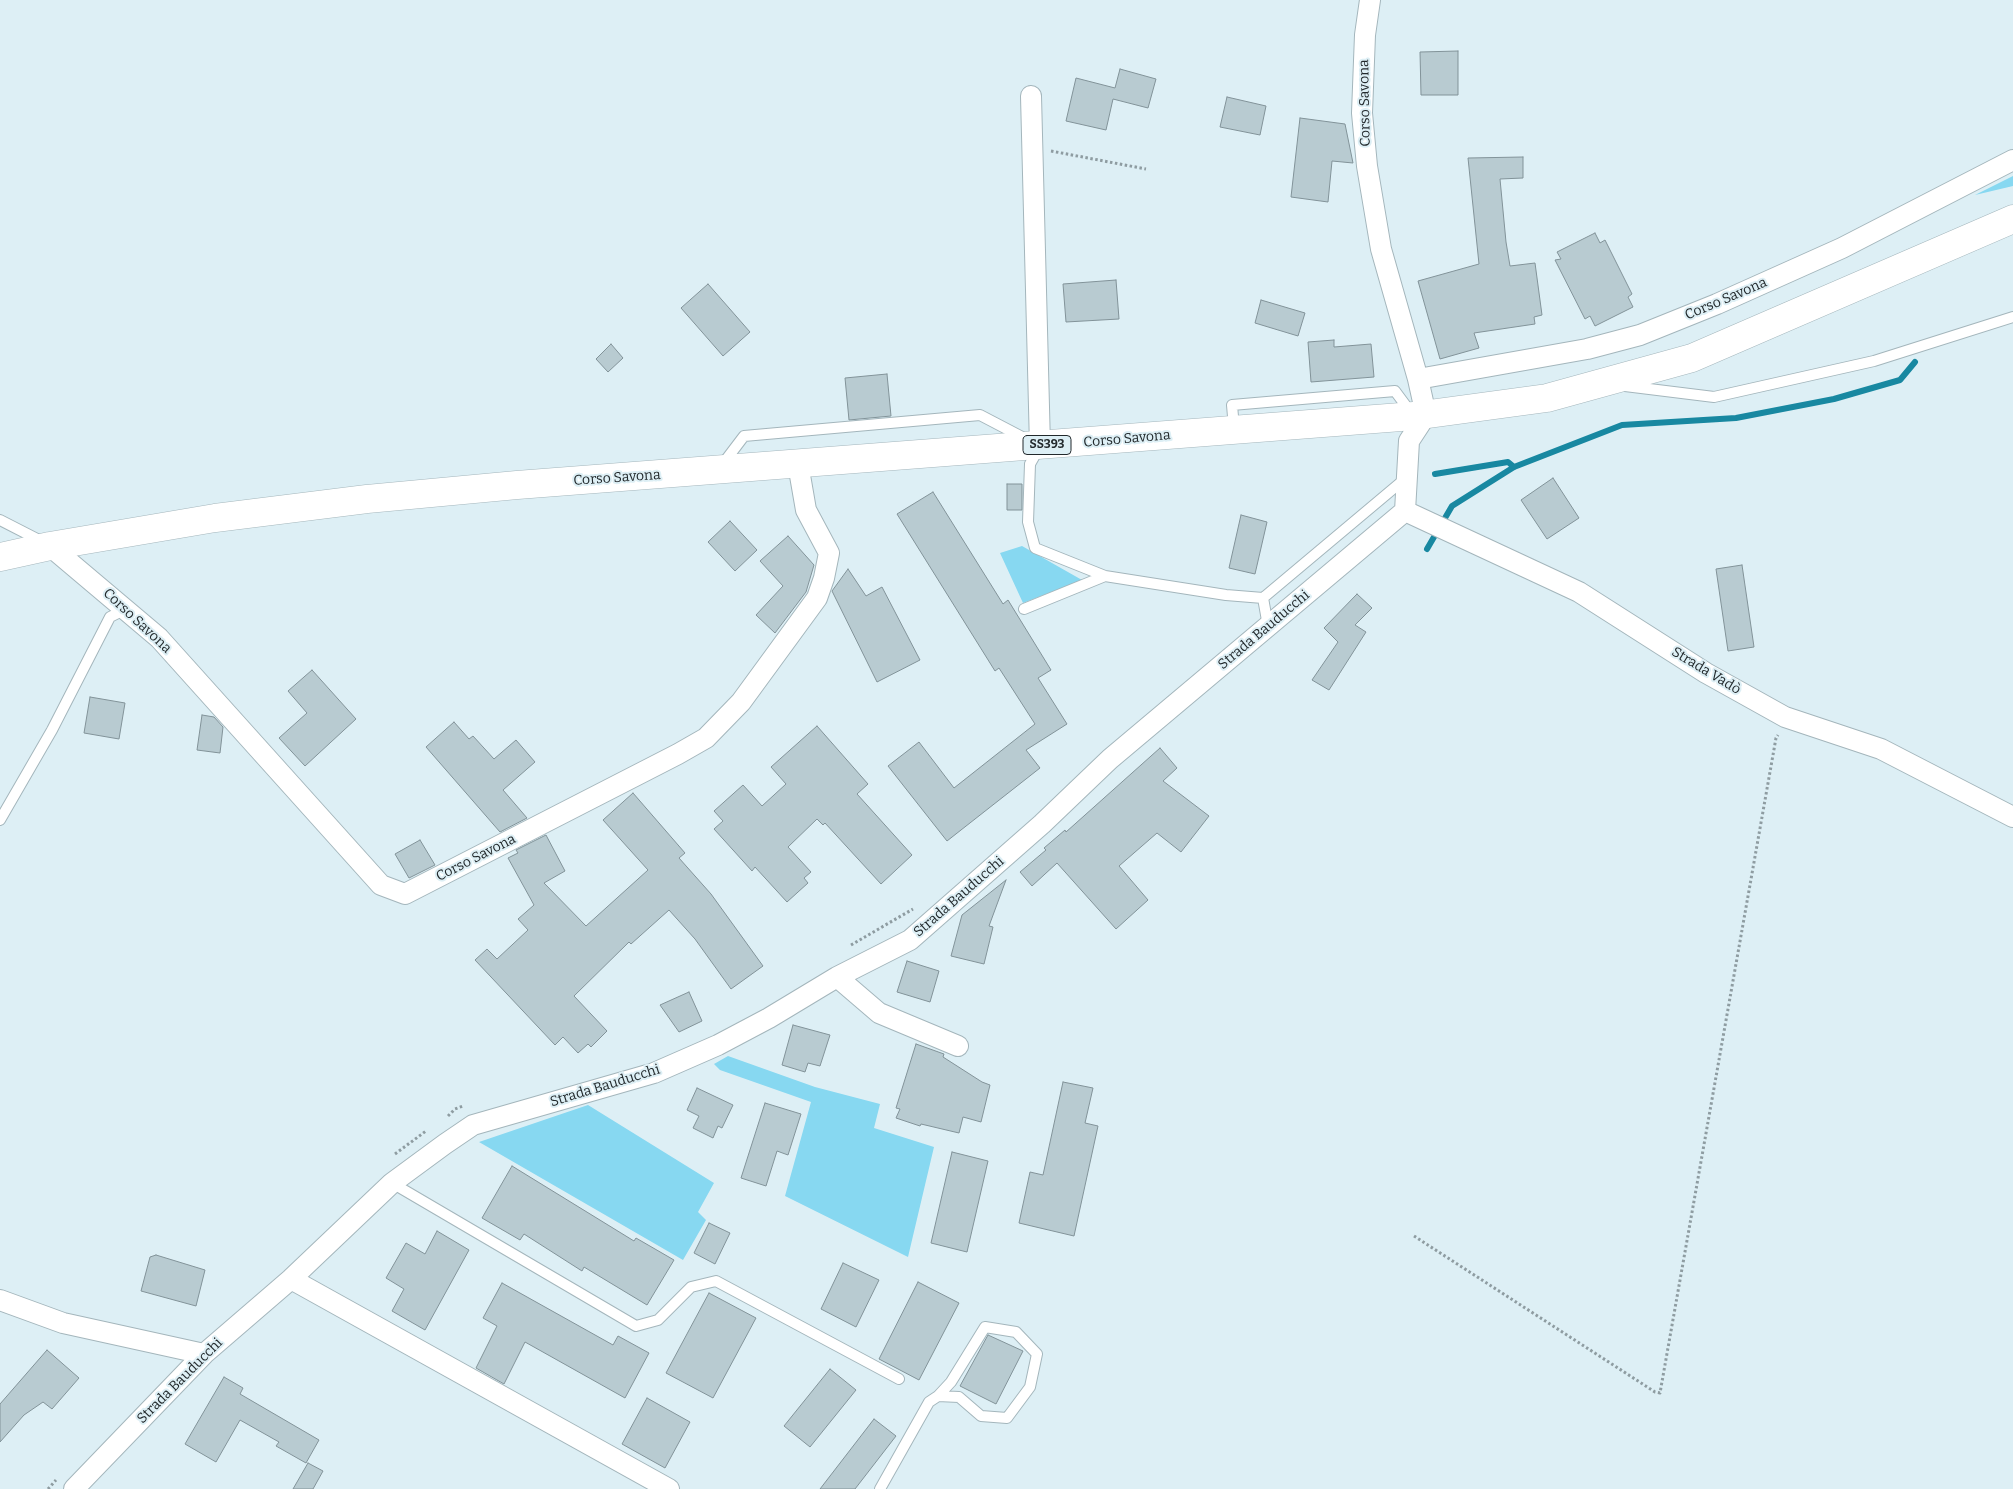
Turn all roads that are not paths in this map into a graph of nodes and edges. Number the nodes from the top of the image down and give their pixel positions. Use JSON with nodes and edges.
{"nodes":[{"id":1,"x":1370,"y":0,"type":"edge"},
{"id":2,"x":1031,"y":96,"type":"dead end"},
{"id":3,"x":2013,"y":160,"type":"edge"},
{"id":4,"x":2013,"y":219,"type":"edge"},
{"id":5,"x":2013,"y":317,"type":"edge"},
{"id":6,"x":1418,"y":379,"type":"junction"},
{"id":7,"x":1602,"y":383,"type":"junction"},
{"id":8,"x":1420,"y":416,"type":"junction"},
{"id":9,"x":1040,"y":446,"type":"junction"},
{"id":10,"x":798,"y":464,"type":"junction"},
{"id":11,"x":718,"y":470,"type":"junction"},
{"id":12,"x":1407,"y":477,"type":"junction"},
{"id":13,"x":1405,"y":511,"type":"junction"},
{"id":14,"x":0,"y":520,"type":"edge"},
{"id":15,"x":50,"y":546,"type":"junction"},
{"id":16,"x":0,"y":557,"type":"edge"},
{"id":17,"x":1105,"y":576,"type":"junction"},
{"id":18,"x":1263,"y":598,"type":"junction"},
{"id":19,"x":126,"y":609,"type":"junction"},
{"id":20,"x":1024,"y":609,"type":"dead end"},
{"id":21,"x":1268,"y":628,"type":"junction"},
{"id":22,"x":2013,"y":817,"type":"edge"},
{"id":23,"x":0,"y":820,"type":"edge"},
{"id":24,"x":837,"y":977,"type":"junction"},
{"id":25,"x":958,"y":1046,"type":"dead end"},
{"id":26,"x":392,"y":1183,"type":"junction"},
{"id":27,"x":291,"y":1279,"type":"junction"},
{"id":28,"x":0,"y":1300,"type":"edge"},
{"id":29,"x":204,"y":1354,"type":"junction"},
{"id":30,"x":899,"y":1379,"type":"dead end"},
{"id":31,"x":938,"y":1396,"type":"junction"},
{"id":32,"x":67,"y":1483,"type":"edge"},
{"id":33,"x":669,"y":1489,"type":"edge"},
{"id":34,"x":880,"y":1489,"type":"edge"}],
"edges":[{"from":1,"to":6,"type":"street","name":"Corso Savona"},
{"from":2,"to":9,"type":"street"},
{"from":3,"to":6,"type":"street","name":"Corso Savona"},
{"from":4,"to":7,"type":"main road","name":"Corso Savona","number":"SS393"},
{"from":5,"to":7,"type":"lane"},
{"from":6,"to":8,"type":"street","name":"Corso Savona"},
{"from":7,"to":8,"type":"main road","name":"Corso Savona","number":"SS393"},
{"from":8,"to":9,"type":"main road","name":"Corso Savona","number":"SS393"},
{"from":8,"to":12,"type":"street"},
{"from":9,"to":10,"type":"main road","name":"Corso Savona","number":"SS393"},
{"from":9,"to":11,"type":"lane"},
{"from":9,"to":17,"type":"lane"},
{"from":10,"to":11,"type":"main road","name":"Corso Savona","number":"SS393"},
{"from":10,"to":19,"type":"street","name":"Corso Savona"},
{"from":11,"to":15,"type":"main road","name":"Corso Savona","number":"SS393"},
{"from":12,"to":13,"type":"street"},
{"from":12,"to":18,"type":"lane"},
{"from":13,"to":21,"type":"street","name":"Strada Bauducchi"},
{"from":13,"to":22,"type":"street","name":"Strada Vadò"},
{"from":14,"to":15,"type":"lane"},
{"from":15,"to":16,"type":"main road","name":"Corso Savona","number":"SS393"},
{"from":15,"to":19,"type":"street","name":"Corso Savona"},
{"from":17,"to":18,"type":"lane"},
{"from":17,"to":20,"type":"lane"},
{"from":18,"to":21,"type":"lane"},
{"from":19,"to":23,"type":"lane"},
{"from":21,"to":24,"type":"street","name":"Strada Bauducchi"},
{"from":24,"to":25,"type":"street"},
{"from":24,"to":26,"type":"street","name":"Strada Bauducchi"},
{"from":26,"to":27,"type":"street","name":"Strada Bauducchi"},
{"from":26,"to":30,"type":"lane"},
{"from":27,"to":29,"type":"street","name":"Strada Bauducchi"},
{"from":27,"to":33,"type":"street"},
{"from":28,"to":29,"type":"street"},
{"from":29,"to":32,"type":"street","name":"Strada Bauducchi"},
{"from":31,"to":31,"type":"lane"},
{"from":31,"to":34,"type":"lane"}]}
